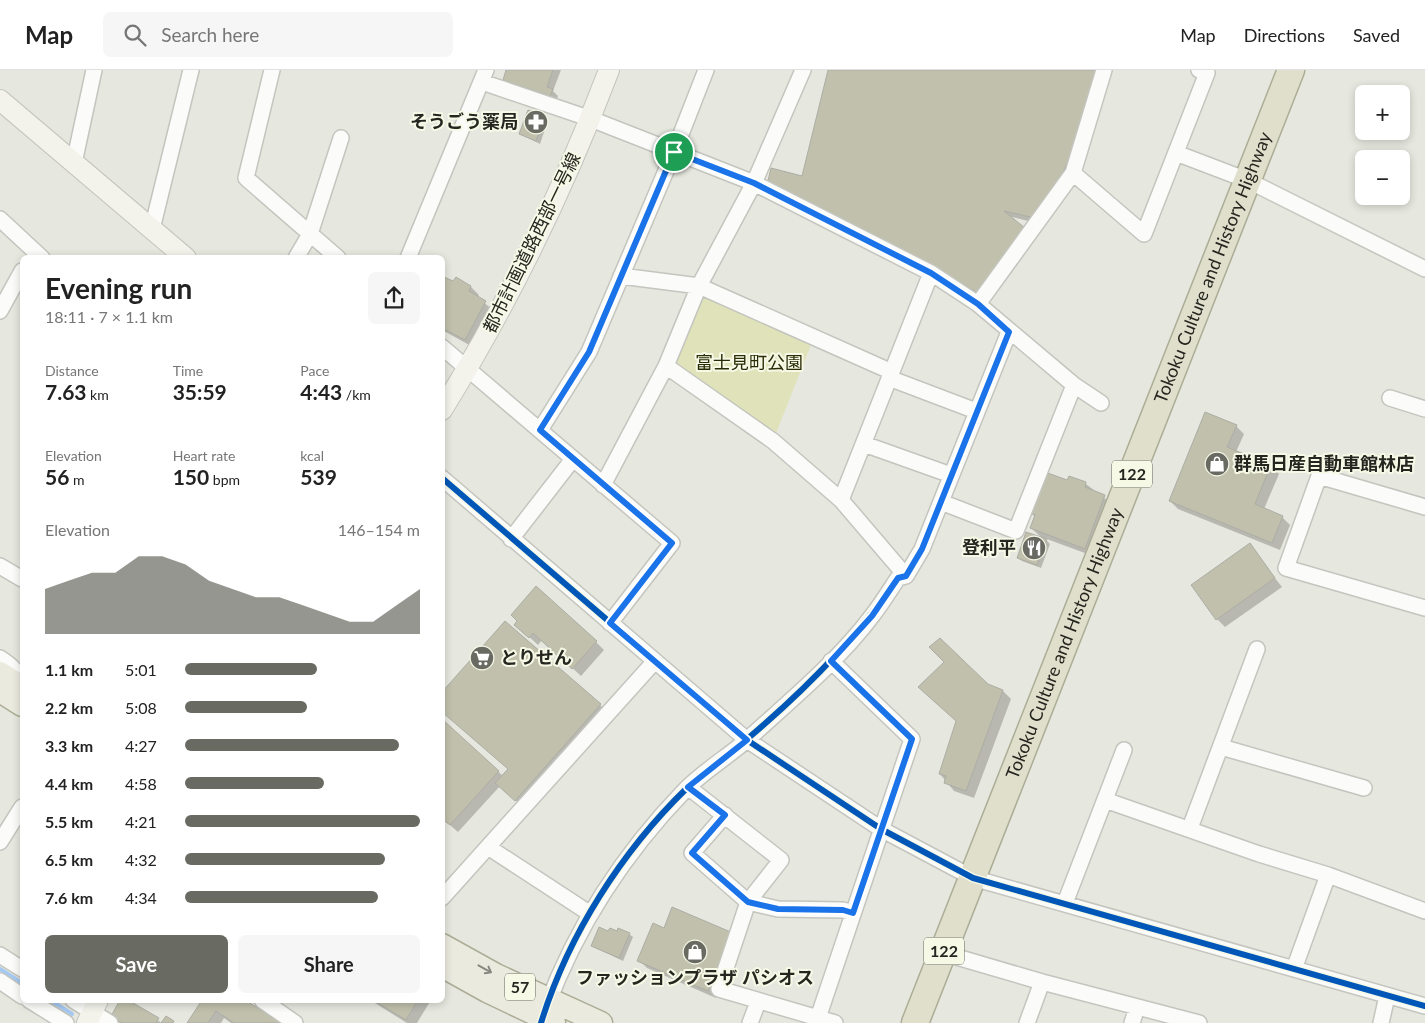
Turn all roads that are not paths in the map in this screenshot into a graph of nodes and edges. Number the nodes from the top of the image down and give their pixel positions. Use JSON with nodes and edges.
{"nodes":[{"id":1,"x":94,"y":70,"type":"edge"},
{"id":2,"x":191,"y":70,"type":"edge"},
{"id":3,"x":272,"y":70,"type":"edge"},
{"id":4,"x":609,"y":70,"type":"edge"},
{"id":5,"x":706,"y":70,"type":"edge"},
{"id":6,"x":803,"y":70,"type":"edge"},
{"id":7,"x":1104,"y":70,"type":"edge"},
{"id":8,"x":1199,"y":70,"type":"edge"},
{"id":9,"x":1291,"y":70,"type":"edge"},
{"id":10,"x":484,"y":76,"type":"edge"},
{"id":11,"x":0,"y":100,"type":"edge"},
{"id":12,"x":590,"y":119,"type":"junction"},
{"id":13,"x":340,"y":138,"type":"dead end"},
{"id":14,"x":674,"y":152,"type":"junction"},
{"id":15,"x":1176,"y":153,"type":"junction"},
{"id":16,"x":74,"y":163,"type":"junction"},
{"id":17,"x":1073,"y":173,"type":"junction"},
{"id":18,"x":1247,"y":180,"type":"junction"},
{"id":19,"x":754,"y":183,"type":"junction"},
{"id":20,"x":0,"y":219,"type":"edge"},
{"id":21,"x":152,"y":229,"type":"junction"},
{"id":22,"x":310,"y":234,"type":"junction"},
{"id":23,"x":35,"y":255,"type":"edge"},
{"id":24,"x":182,"y":255,"type":"edge"},
{"id":25,"x":298,"y":255,"type":"edge"},
{"id":26,"x":334,"y":255,"type":"edge"},
{"id":27,"x":409,"y":255,"type":"edge"},
{"id":28,"x":1425,"y":269,"type":"edge"},
{"id":29,"x":931,"y":273,"type":"junction"},
{"id":30,"x":20,"y":275,"type":"edge"},
{"id":31,"x":621,"y":276,"type":"junction"},
{"id":32,"x":699,"y":286,"type":"junction"},
{"id":33,"x":978,"y":304,"type":"junction"},
{"id":34,"x":0,"y":311,"type":"edge"},
{"id":35,"x":1009,"y":332,"type":"junction"},
{"id":36,"x":445,"y":351,"type":"edge"},
{"id":37,"x":666,"y":366,"type":"junction"},
{"id":38,"x":467,"y":369,"type":"junction"},
{"id":39,"x":891,"y":375,"type":"junction"},
{"id":40,"x":1074,"y":385,"type":"junction"},
{"id":41,"x":1390,"y":398,"type":"dead end"},
{"id":42,"x":1101,"y":403,"type":"dead end"},
{"id":43,"x":445,"y":405,"type":"edge"},
{"id":44,"x":1425,"y":409,"type":"edge"},
{"id":45,"x":976,"y":411,"type":"junction"},
{"id":46,"x":540,"y":430,"type":"junction"},
{"id":47,"x":864,"y":444,"type":"junction"},
{"id":48,"x":573,"y":459,"type":"junction"},
{"id":49,"x":951,"y":475,"type":"junction"},
{"id":50,"x":445,"y":481,"type":"edge"},
{"id":51,"x":603,"y":485,"type":"junction"},
{"id":52,"x":841,"y":500,"type":"junction"},
{"id":53,"x":940,"y":502,"type":"junction"},
{"id":54,"x":1425,"y":507,"type":"edge"},
{"id":55,"x":511,"y":539,"type":"junction"},
{"id":56,"x":0,"y":566,"type":"edge"},
{"id":57,"x":906,"y":576,"type":"junction"},
{"id":58,"x":20,"y":578,"type":"edge"},
{"id":59,"x":1425,"y":608,"type":"edge"},
{"id":60,"x":610,"y":623,"type":"junction"},
{"id":61,"x":1257,"y":649,"type":"dead end"},
{"id":62,"x":0,"y":658,"type":"edge"},
{"id":63,"x":655,"y":661,"type":"junction"},
{"id":64,"x":831,"y":661,"type":"junction"},
{"id":65,"x":0,"y":673,"type":"edge"},
{"id":66,"x":13,"y":695,"type":"edge"},
{"id":67,"x":747,"y":740,"type":"junction"},
{"id":68,"x":1222,"y":746,"type":"junction"},
{"id":69,"x":1124,"y":750,"type":"dead end"},
{"id":70,"x":688,"y":787,"type":"junction"},
{"id":71,"x":1364,"y":788,"type":"dead end"},
{"id":72,"x":1105,"y":800,"type":"junction"},
{"id":73,"x":20,"y":810,"type":"edge"},
{"id":74,"x":725,"y":815,"type":"junction"},
{"id":75,"x":1190,"y":828,"type":"junction"},
{"id":76,"x":882,"y":829,"type":"junction"},
{"id":77,"x":1,"y":839,"type":"edge"},
{"id":78,"x":488,"y":847,"type":"junction"},
{"id":79,"x":1328,"y":875,"type":"junction"},
{"id":80,"x":973,"y":878,"type":"junction"},
{"id":81,"x":445,"y":895,"type":"edge"},
{"id":82,"x":748,"y":902,"type":"junction"},
{"id":83,"x":1065,"y":903,"type":"junction"},
{"id":84,"x":1425,"y":911,"type":"edge"},
{"id":85,"x":590,"y":913,"type":"junction"},
{"id":86,"x":853,"y":913,"type":"junction"},
{"id":87,"x":445,"y":947,"type":"edge"},
{"id":88,"x":943,"y":953,"type":"junction"},
{"id":89,"x":0,"y":955,"type":"edge"},
{"id":90,"x":445,"y":967,"type":"edge"},
{"id":91,"x":20,"y":968,"type":"edge"},
{"id":92,"x":1294,"y":969,"type":"junction"},
{"id":93,"x":0,"y":981,"type":"edge"},
{"id":94,"x":1042,"y":982,"type":"junction"},
{"id":95,"x":20,"y":995,"type":"edge"},
{"id":96,"x":1387,"y":996,"type":"junction"},
{"id":97,"x":758,"y":1002,"type":"junction"},
{"id":98,"x":35,"y":1003,"type":"edge"},
{"id":99,"x":78,"y":1003,"type":"edge"},
{"id":100,"x":266,"y":1003,"type":"edge"},
{"id":101,"x":1425,"y":1006,"type":"edge"},
{"id":102,"x":1137,"y":1007,"type":"junction"},
{"id":103,"x":92,"y":1012,"type":"edge"},
{"id":104,"x":546,"y":1016,"type":"edge"},
{"id":105,"x":818,"y":1018,"type":"junction"},
{"id":106,"x":66,"y":1023,"type":"edge"},
{"id":107,"x":110,"y":1023,"type":"edge"},
{"id":108,"x":295,"y":1023,"type":"edge"},
{"id":109,"x":601,"y":1023,"type":"edge"},
{"id":110,"x":750,"y":1023,"type":"edge"},
{"id":111,"x":835,"y":1023,"type":"edge"},
{"id":112,"x":916,"y":1023,"type":"edge"},
{"id":113,"x":1027,"y":1023,"type":"edge"},
{"id":114,"x":1132,"y":1023,"type":"edge"},
{"id":115,"x":1199,"y":1023,"type":"edge"},
{"id":116,"x":1380,"y":1023,"type":"edge"}],
"edges":[{"from":1,"to":16,"type":"street"},
{"from":2,"to":21,"type":"street"},
{"from":3,"to":22,"type":"street"},
{"from":4,"to":12,"type":"street","name":"都市計画道路西部一号線"},
{"from":5,"to":14,"type":"street"},
{"from":6,"to":19,"type":"street"},
{"from":7,"to":17,"type":"street"},
{"from":8,"to":15,"type":"street"},
{"from":9,"to":18,"type":"highway","name":"Tokoku Culture and History Highway","number":"122"},
{"from":10,"to":12,"type":"street"},
{"from":10,"to":27,"type":"street"},
{"from":11,"to":16,"type":"street"},
{"from":12,"to":14,"type":"street"},
{"from":12,"to":38,"type":"street","name":"都市計画道路西部一号線"},
{"from":13,"to":22,"type":"street"},
{"from":14,"to":19,"type":"street"},
{"from":14,"to":31,"type":"street"},
{"from":15,"to":17,"type":"street"},
{"from":15,"to":18,"type":"street"},
{"from":16,"to":21,"type":"street"},
{"from":17,"to":33,"type":"street"},
{"from":18,"to":28,"type":"street"},
{"from":18,"to":80,"type":"highway","name":"Tokoku Culture and History Highway","number":"122"},
{"from":19,"to":29,"type":"street"},
{"from":19,"to":32,"type":"street"},
{"from":20,"to":23,"type":"street"},
{"from":21,"to":24,"type":"street"},
{"from":22,"to":25,"type":"street"},
{"from":22,"to":26,"type":"street"},
{"from":29,"to":33,"type":"street"},
{"from":29,"to":39,"type":"street"},
{"from":30,"to":34,"type":"street"},
{"from":31,"to":32,"type":"street"},
{"from":31,"to":46,"type":"street"},
{"from":32,"to":37,"type":"street"},
{"from":32,"to":39,"type":"street"},
{"from":33,"to":35,"type":"street"},
{"from":35,"to":40,"type":"street"},
{"from":35,"to":45,"type":"street"},
{"from":36,"to":38,"type":"street"},
{"from":37,"to":51,"type":"street"},
{"from":37,"to":52,"type":"street"},
{"from":38,"to":43,"type":"street","name":"都市計画道路西部一号線"},
{"from":38,"to":46,"type":"street"},
{"from":39,"to":45,"type":"street"},
{"from":39,"to":47,"type":"street"},
{"from":40,"to":42,"type":"street"},
{"from":40,"to":53,"type":"street"},
{"from":41,"to":44,"type":"street"},
{"from":45,"to":49,"type":"street"},
{"from":46,"to":48,"type":"street"},
{"from":47,"to":49,"type":"street"},
{"from":47,"to":52,"type":"street"},
{"from":48,"to":51,"type":"street"},
{"from":48,"to":55,"type":"street"},
{"from":49,"to":53,"type":"street"},
{"from":50,"to":55,"type":"street"},
{"from":51,"to":60,"type":"street"},
{"from":52,"to":57,"type":"street"},
{"from":53,"to":57,"type":"street"},
{"from":54,"to":59,"type":"street"},
{"from":55,"to":60,"type":"street"},
{"from":56,"to":58,"type":"street"},
{"from":57,"to":64,"type":"street"},
{"from":60,"to":63,"type":"street"},
{"from":61,"to":68,"type":"street"},
{"from":62,"to":66,"type":"street"},
{"from":63,"to":67,"type":"street"},
{"from":63,"to":78,"type":"street"},
{"from":64,"to":67,"type":"street"},
{"from":64,"to":76,"type":"street"},
{"from":65,"to":66,"type":"main road"},
{"from":67,"to":70,"type":"street"},
{"from":67,"to":76,"type":"street"},
{"from":68,"to":71,"type":"street"},
{"from":68,"to":75,"type":"street"},
{"from":69,"to":72,"type":"street"},
{"from":70,"to":74,"type":"street"},
{"from":70,"to":85,"type":"street"},
{"from":72,"to":75,"type":"street"},
{"from":72,"to":83,"type":"street"},
{"from":73,"to":77,"type":"street"},
{"from":74,"to":82,"type":"street"},
{"from":74,"to":82,"type":"street"},
{"from":75,"to":79,"type":"street"},
{"from":76,"to":80,"type":"street"},
{"from":76,"to":86,"type":"street"},
{"from":78,"to":81,"type":"street"},
{"from":78,"to":85,"type":"street"},
{"from":79,"to":84,"type":"street"},
{"from":79,"to":92,"type":"street"},
{"from":80,"to":83,"type":"street"},
{"from":80,"to":88,"type":"highway","name":"Tokoku Culture and History Highway","number":"122"},
{"from":82,"to":86,"type":"street"},
{"from":82,"to":97,"type":"street"},
{"from":83,"to":92,"type":"street"},
{"from":85,"to":104,"type":"street"},
{"from":86,"to":105,"type":"street"},
{"from":87,"to":104,"type":"main road","number":"57","one_way":true},
{"from":88,"to":94,"type":"street"},
{"from":88,"to":112,"type":"highway","name":"Tokoku Culture and History Highway","number":"122"},
{"from":89,"to":91,"type":"street"},
{"from":90,"to":104,"type":"main road","number":"57"},
{"from":92,"to":96,"type":"street"},
{"from":93,"to":95,"type":"street"},
{"from":94,"to":102,"type":"street"},
{"from":94,"to":113,"type":"street"},
{"from":96,"to":101,"type":"street"},
{"from":96,"to":116,"type":"street"},
{"from":97,"to":105,"type":"street"},
{"from":97,"to":110,"type":"street"},
{"from":98,"to":106,"type":"street"},
{"from":99,"to":103,"type":"street"},
{"from":100,"to":108,"type":"street"},
{"from":102,"to":114,"type":"street"},
{"from":102,"to":115,"type":"street"},
{"from":103,"to":107,"type":"street"},
{"from":104,"to":109,"type":"main road","number":"57"},
{"from":105,"to":111,"type":"street"}]}
